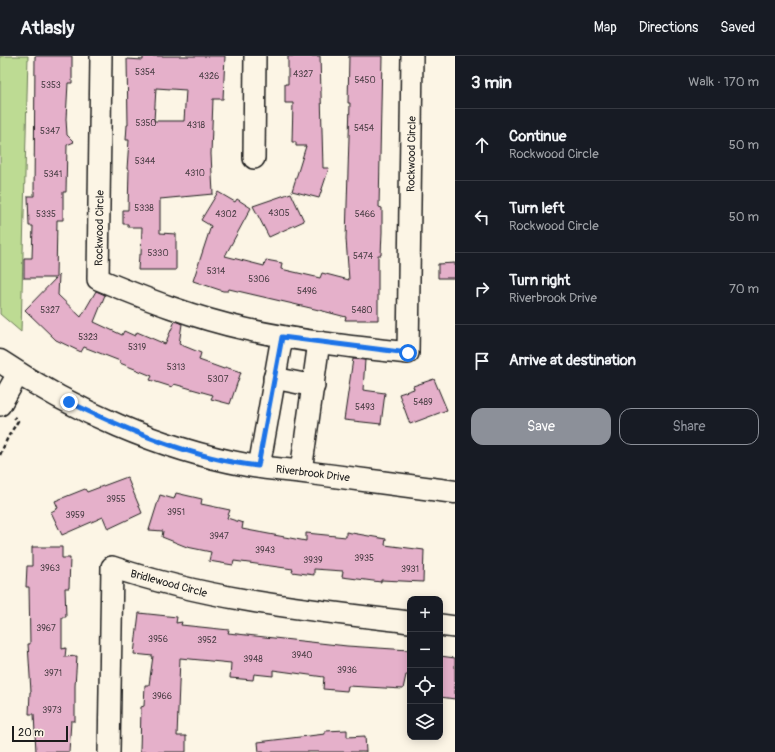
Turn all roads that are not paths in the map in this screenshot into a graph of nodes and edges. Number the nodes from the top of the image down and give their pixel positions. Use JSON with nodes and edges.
{"nodes":[{"id":1,"x":101,"y":56,"type":"edge"},
{"id":2,"x":255,"y":56,"type":"edge"},
{"id":3,"x":412,"y":56,"type":"edge"},
{"id":4,"x":254,"y":158,"type":"dead end"},
{"id":5,"x":282,"y":337,"type":"junction"},
{"id":6,"x":318,"y":342,"type":"junction"},
{"id":7,"x":0,"y":362,"type":"edge"},
{"id":8,"x":18,"y":374,"type":"junction"},
{"id":9,"x":274,"y":378,"type":"junction"},
{"id":10,"x":314,"y":386,"type":"junction"},
{"id":11,"x":0,"y":405,"type":"edge"},
{"id":12,"x":258,"y":466,"type":"junction"},
{"id":13,"x":301,"y":472,"type":"junction"},
{"id":14,"x":455,"y":492,"type":"edge"},
{"id":15,"x":407,"y":622,"type":"edge"},
{"id":16,"x":443,"y":625,"type":"edge"},
{"id":17,"x":455,"y":627,"type":"edge"},
{"id":18,"x":109,"y":752,"type":"edge"}],
"edges":[{"from":1,"to":5,"type":"street","name":"Rockwood Circle"},
{"from":2,"to":4,"type":"street"},
{"from":3,"to":6,"type":"street","name":"Rockwood Circle"},
{"from":5,"to":6,"type":"street","name":"Rockwood Circle"},
{"from":5,"to":9,"type":"street"},
{"from":6,"to":10,"type":"street"},
{"from":7,"to":8,"type":"street","name":"Riverbrook Drive"},
{"from":8,"to":11,"type":"street"},
{"from":8,"to":12,"type":"street","name":"Riverbrook Drive"},
{"from":9,"to":10,"type":"street"},
{"from":9,"to":12,"type":"street"},
{"from":10,"to":13,"type":"street"},
{"from":12,"to":13,"type":"street","name":"Riverbrook Drive"},
{"from":13,"to":14,"type":"street","name":"Riverbrook Drive"},
{"from":15,"to":18,"type":"street","name":"Bridlewood Circle"},
{"from":16,"to":17,"type":"street"}]}
